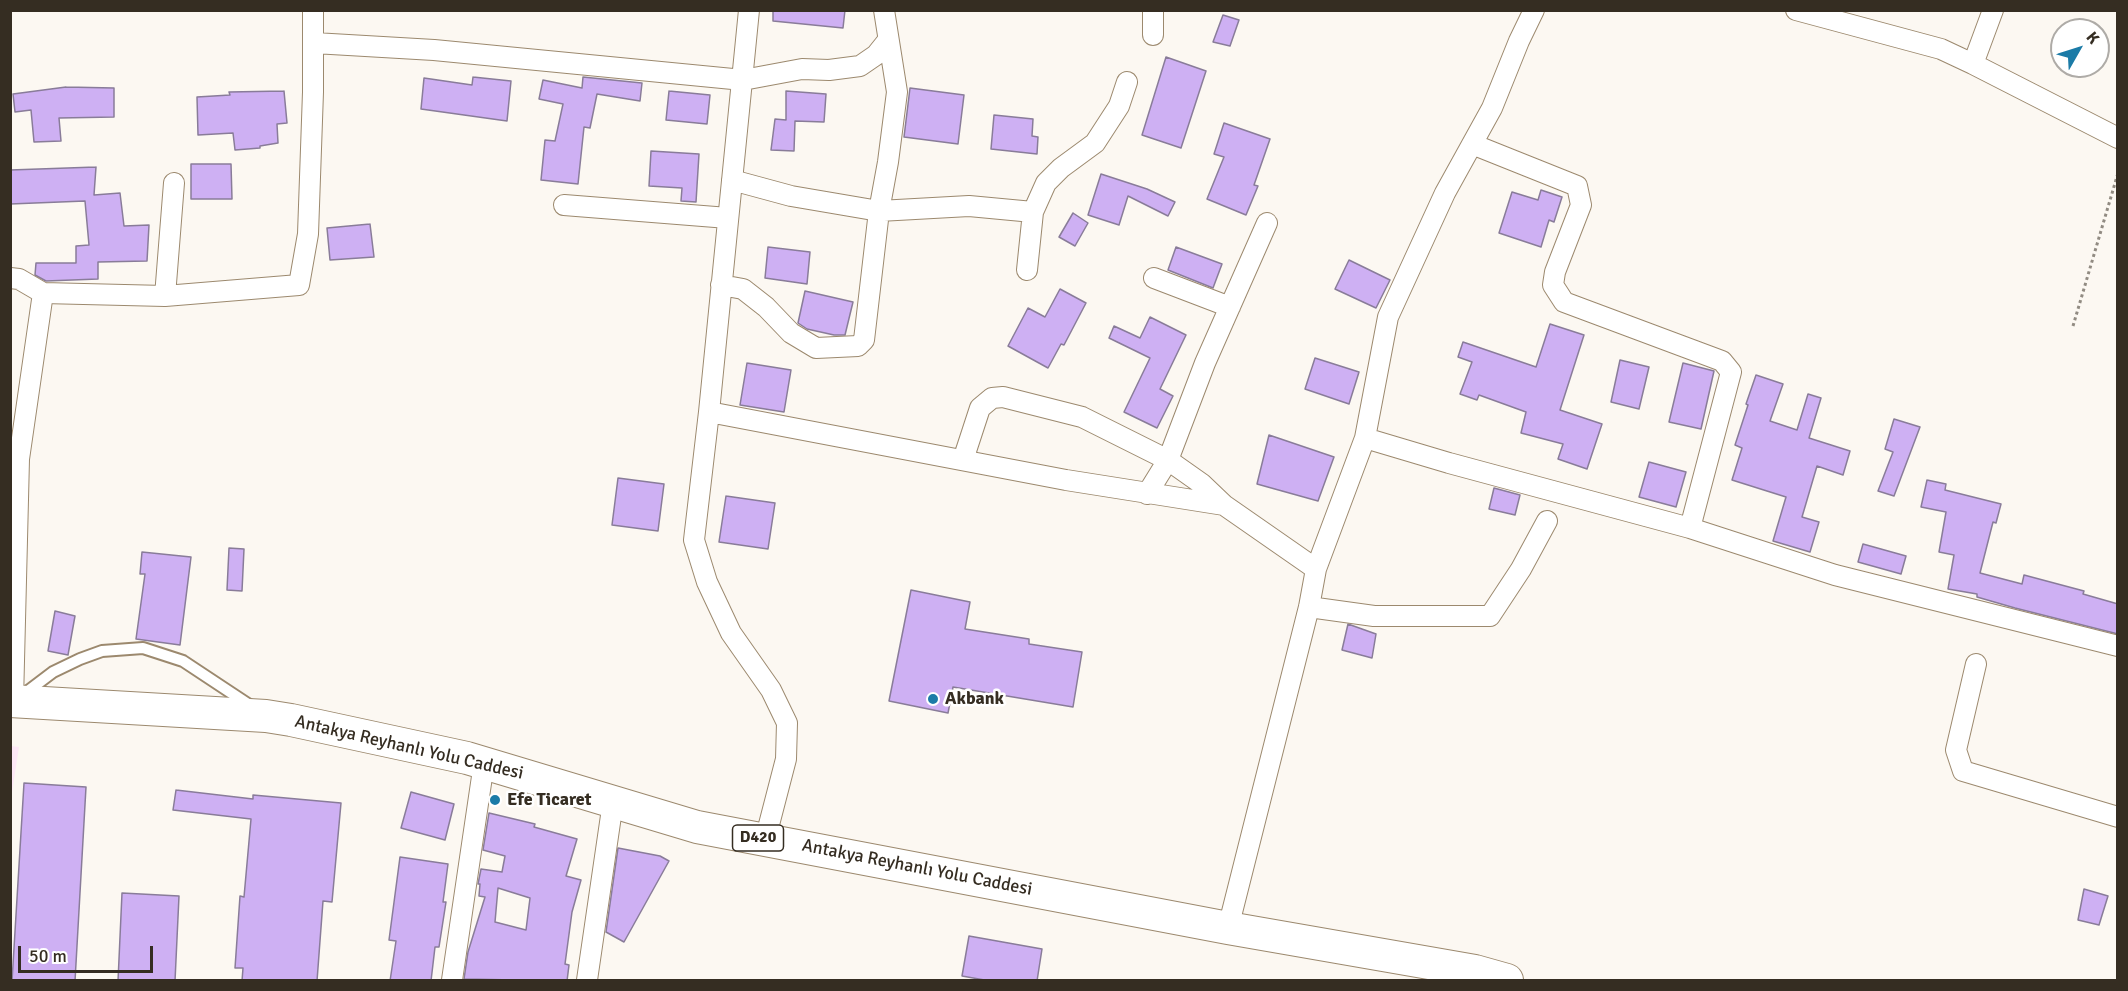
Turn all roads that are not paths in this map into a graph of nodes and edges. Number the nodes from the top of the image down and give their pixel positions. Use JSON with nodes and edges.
{"nodes":[{"id":1,"x":313,"y":10,"type":"edge"},
{"id":2,"x":749,"y":10,"type":"edge"},
{"id":3,"x":884,"y":10,"type":"edge"},
{"id":4,"x":1153,"y":10,"type":"edge"},
{"id":5,"x":1534,"y":10,"type":"edge"},
{"id":6,"x":1796,"y":10,"type":"edge"},
{"id":7,"x":1993,"y":10,"type":"edge"},
{"id":8,"x":1153,"y":36,"type":"dead end"},
{"id":9,"x":888,"y":40,"type":"junction"},
{"id":10,"x":314,"y":43,"type":"junction"},
{"id":11,"x":1973,"y":64,"type":"junction"},
{"id":12,"x":742,"y":80,"type":"junction"},
{"id":13,"x":1127,"y":82,"type":"dead end"},
{"id":14,"x":2118,"y":138,"type":"edge"},
{"id":15,"x":1472,"y":144,"type":"junction"},
{"id":16,"x":732,"y":180,"type":"junction"},
{"id":17,"x":174,"y":183,"type":"dead end"},
{"id":18,"x":564,"y":205,"type":"dead end"},
{"id":19,"x":879,"y":211,"type":"junction"},
{"id":20,"x":1033,"y":212,"type":"junction"},
{"id":21,"x":728,"y":218,"type":"junction"},
{"id":22,"x":1267,"y":223,"type":"dead end"},
{"id":23,"x":1027,"y":270,"type":"dead end"},
{"id":24,"x":10,"y":278,"type":"edge"},
{"id":25,"x":1154,"y":278,"type":"dead end"},
{"id":26,"x":721,"y":285,"type":"junction"},
{"id":27,"x":43,"y":293,"type":"junction"},
{"id":28,"x":165,"y":296,"type":"junction"},
{"id":29,"x":1230,"y":307,"type":"junction"},
{"id":30,"x":710,"y":412,"type":"junction"},
{"id":31,"x":1365,"y":438,"type":"junction"},
{"id":32,"x":963,"y":460,"type":"junction"},
{"id":33,"x":1167,"y":460,"type":"junction"},
{"id":34,"x":1147,"y":494,"type":"junction"},
{"id":35,"x":1224,"y":505,"type":"junction"},
{"id":36,"x":1547,"y":521,"type":"dead end"},
{"id":37,"x":1690,"y":528,"type":"junction"},
{"id":38,"x":1316,"y":569,"type":"junction"},
{"id":39,"x":13,"y":579,"type":"edge"},
{"id":40,"x":1309,"y":607,"type":"junction"},
{"id":41,"x":2118,"y":646,"type":"edge"},
{"id":42,"x":1976,"y":664,"type":"dead end"},
{"id":43,"x":12,"y":701,"type":"edge"},
{"id":44,"x":266,"y":716,"type":"junction"},
{"id":45,"x":484,"y":763,"type":"junction"},
{"id":46,"x":613,"y":802,"type":"junction"},
{"id":47,"x":2118,"y":817,"type":"edge"},
{"id":48,"x":765,"y":840,"type":"junction"},
{"id":49,"x":1228,"y":928,"type":"junction"},
{"id":50,"x":1451,"y":974,"type":"edge"},
{"id":51,"x":452,"y":981,"type":"edge"},
{"id":52,"x":587,"y":981,"type":"edge"},
{"id":53,"x":1507,"y":981,"type":"edge"}],
"edges":[{"from":1,"to":10,"type":"street"},
{"from":2,"to":12,"type":"street"},
{"from":3,"to":9,"type":"street"},
{"from":4,"to":8,"type":"street"},
{"from":5,"to":15,"type":"street"},
{"from":6,"to":11,"type":"street"},
{"from":7,"to":11,"type":"street"},
{"from":9,"to":12,"type":"street"},
{"from":9,"to":19,"type":"street"},
{"from":10,"to":12,"type":"street"},
{"from":10,"to":28,"type":"street"},
{"from":11,"to":14,"type":"street"},
{"from":12,"to":16,"type":"street"},
{"from":13,"to":20,"type":"street"},
{"from":15,"to":31,"type":"street"},
{"from":15,"to":37,"type":"street"},
{"from":16,"to":19,"type":"street"},
{"from":16,"to":21,"type":"street"},
{"from":17,"to":28,"type":"street"},
{"from":18,"to":21,"type":"street"},
{"from":19,"to":20,"type":"street"},
{"from":19,"to":26,"type":"street"},
{"from":20,"to":23,"type":"street"},
{"from":21,"to":26,"type":"street"},
{"from":22,"to":29,"type":"street"},
{"from":24,"to":27,"type":"street"},
{"from":25,"to":29,"type":"street"},
{"from":26,"to":30,"type":"street"},
{"from":27,"to":28,"type":"street"},
{"from":27,"to":39,"type":"street"},
{"from":29,"to":33,"type":"street"},
{"from":30,"to":32,"type":"street"},
{"from":30,"to":48,"type":"street"},
{"from":31,"to":37,"type":"street"},
{"from":31,"to":38,"type":"street"},
{"from":32,"to":33,"type":"street"},
{"from":32,"to":34,"type":"street"},
{"from":33,"to":34,"type":"street"},
{"from":33,"to":35,"type":"street"},
{"from":34,"to":35,"type":"street"},
{"from":35,"to":38,"type":"street"},
{"from":36,"to":40,"type":"street"},
{"from":37,"to":41,"type":"street"},
{"from":38,"to":40,"type":"street"},
{"from":39,"to":43,"type":"street"},
{"from":40,"to":49,"type":"street"},
{"from":42,"to":47,"type":"street"},
{"from":43,"to":44,"type":"main road","name":"Antakya Reyhanlı Yolu Caddesi","number":"D420"},
{"from":43,"to":44,"type":"lane"},
{"from":44,"to":45,"type":"main road","name":"Antakya Reyhanlı Yolu Caddesi","number":"D420"},
{"from":45,"to":46,"type":"main road","name":"Antakya Reyhanlı Yolu Caddesi","number":"D420"},
{"from":45,"to":51,"type":"street"},
{"from":46,"to":48,"type":"main road","name":"Antakya Reyhanlı Yolu Caddesi","number":"D420"},
{"from":46,"to":52,"type":"street"},
{"from":48,"to":49,"type":"main road","name":"Antakya Reyhanlı Yolu Caddesi","number":"D420"},
{"from":49,"to":50,"type":"main road","name":"Antakya Reyhanlı Yolu Caddesi","number":"D420"},
{"from":50,"to":53,"type":"main road","name":"Antakya Reyhanlı Yolu Caddesi","number":"D420"}]}
